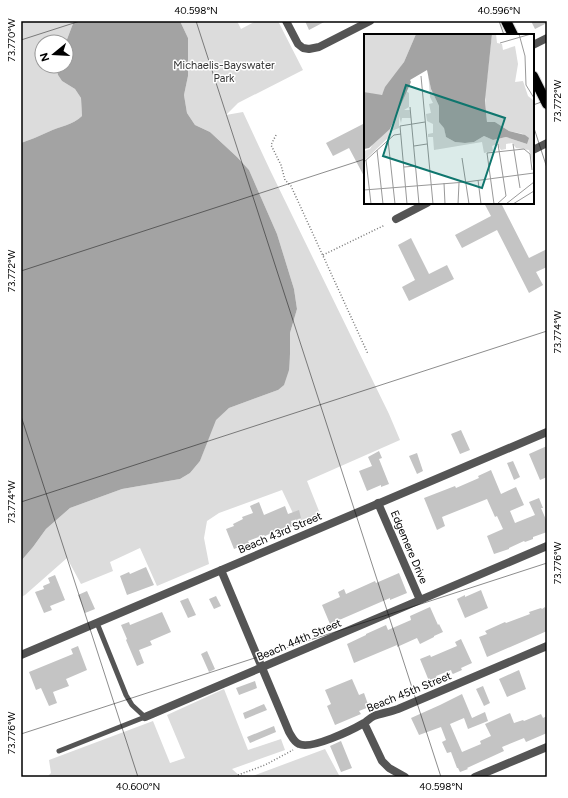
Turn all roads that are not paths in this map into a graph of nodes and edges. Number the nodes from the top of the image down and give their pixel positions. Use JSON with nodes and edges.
{"nodes":[{"id":1,"x":286,"y":21,"type":"edge"},
{"id":2,"x":370,"y":21,"type":"edge"},
{"id":3,"x":506,"y":21,"type":"edge"},
{"id":4,"x":512,"y":34,"type":"edge"},
{"id":5,"x":547,"y":38,"type":"edge"},
{"id":6,"x":534,"y":44,"type":"edge"},
{"id":7,"x":534,"y":78,"type":"edge"},
{"id":8,"x":547,"y":104,"type":"edge"},
{"id":9,"x":547,"y":143,"type":"edge"},
{"id":10,"x":534,"y":150,"type":"edge"},
{"id":11,"x":425,"y":204,"type":"edge"},
{"id":12,"x":396,"y":219,"type":"dead end"},
{"id":13,"x":547,"y":432,"type":"edge"},
{"id":14,"x":378,"y":504,"type":"junction"},
{"id":15,"x":547,"y":546,"type":"edge"},
{"id":16,"x":221,"y":570,"type":"junction"},
{"id":17,"x":420,"y":600,"type":"junction"},
{"id":18,"x":97,"y":623,"type":"junction"},
{"id":19,"x":547,"y":646,"type":"edge"},
{"id":20,"x":21,"y":655,"type":"edge"},
{"id":21,"x":262,"y":668,"type":"junction"},
{"id":22,"x":145,"y":717,"type":"junction"},
{"id":23,"x":364,"y":723,"type":"junction"},
{"id":24,"x":547,"y":746,"type":"edge"},
{"id":25,"x":59,"y":751,"type":"dead end"},
{"id":26,"x":405,"y":777,"type":"edge"},
{"id":27,"x":476,"y":777,"type":"edge"}],
"edges":[{"from":1,"to":2,"type":"street"},
{"from":3,"to":4,"type":"main road"},
{"from":5,"to":6,"type":"street"},
{"from":7,"to":8,"type":"main road"},
{"from":9,"to":10,"type":"street"},
{"from":11,"to":12,"type":"street"},
{"from":13,"to":14,"type":"street","name":"Beach 43rd Street"},
{"from":14,"to":16,"type":"street","name":"Beach 43rd Street"},
{"from":14,"to":17,"type":"street","name":"Edgemere Drive"},
{"from":15,"to":17,"type":"street","name":"Beach 44th Street"},
{"from":16,"to":18,"type":"street","name":"Beach 43rd Street"},
{"from":16,"to":21,"type":"street"},
{"from":17,"to":21,"type":"street","name":"Beach 44th Street"},
{"from":18,"to":20,"type":"street","name":"Beach 43rd Street"},
{"from":18,"to":22,"type":"lane"},
{"from":19,"to":23,"type":"street","name":"Beach 45th Street"},
{"from":21,"to":22,"type":"street","name":"Beach 44th Street"},
{"from":21,"to":23,"type":"street","name":"Beach 45th Street"},
{"from":22,"to":25,"type":"lane","name":"Beach 44th Street"},
{"from":23,"to":26,"type":"street"},
{"from":24,"to":27,"type":"street"}]}
